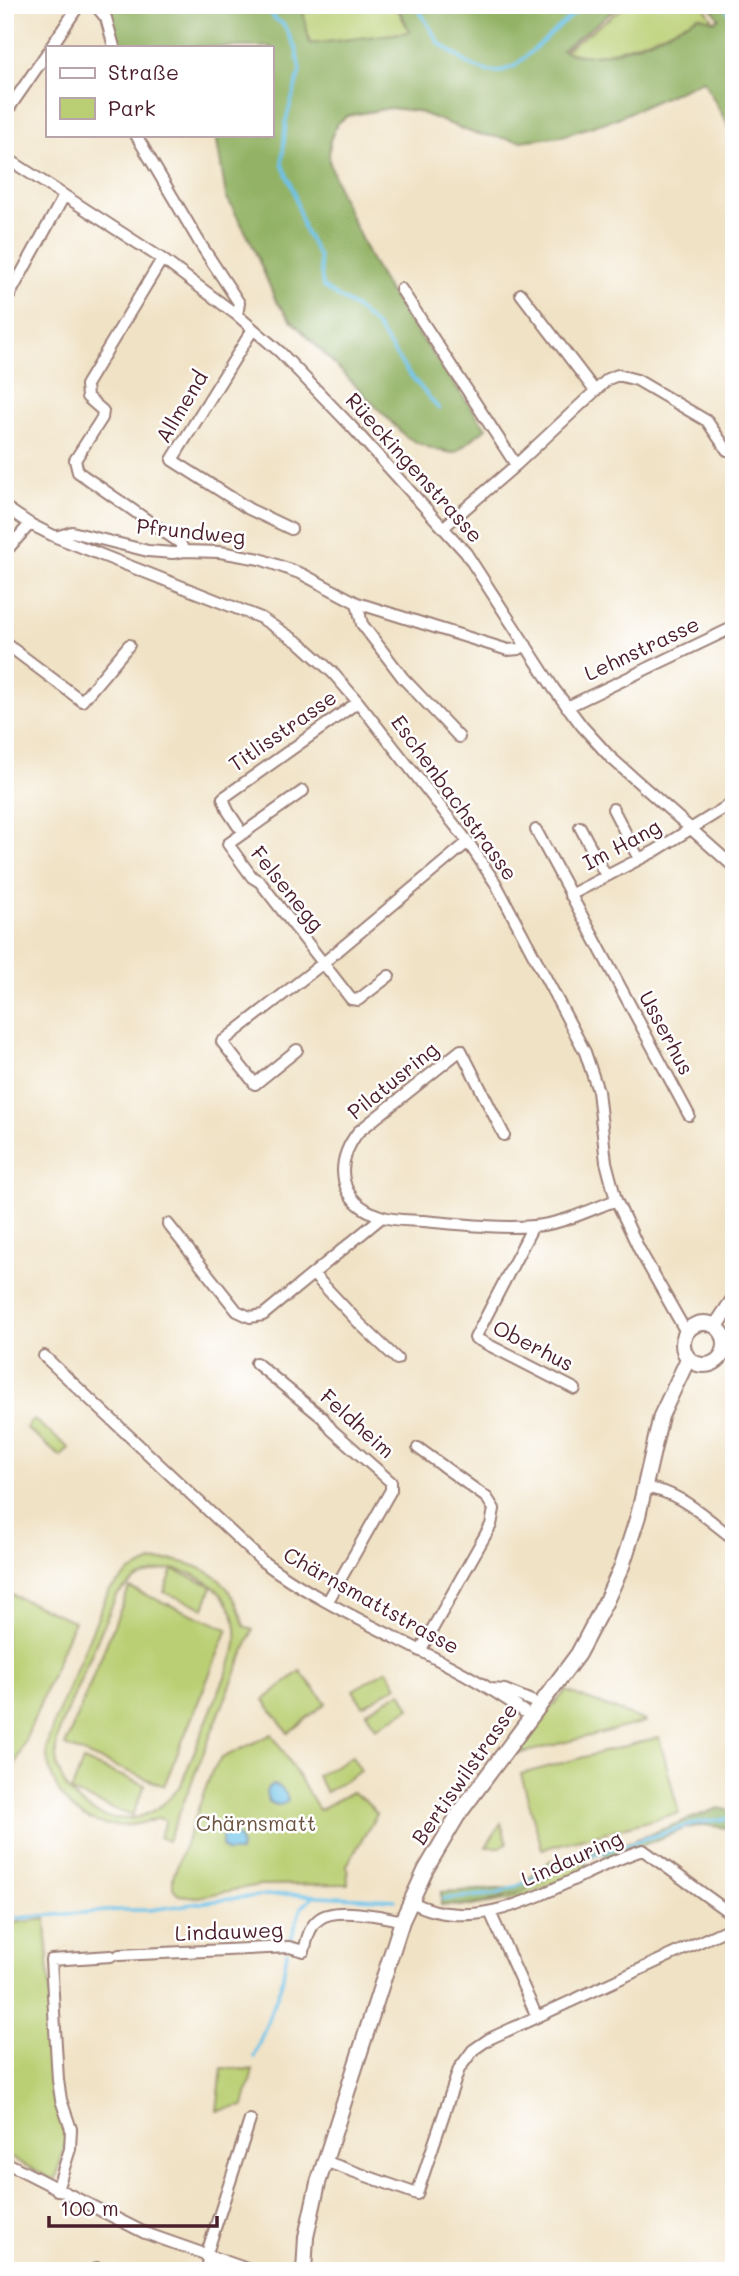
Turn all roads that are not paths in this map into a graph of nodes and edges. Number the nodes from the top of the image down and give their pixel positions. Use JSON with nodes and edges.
{"nodes":[{"id":1,"x":79,"y":5,"type":"edge"},
{"id":2,"x":95,"y":5,"type":"edge"},
{"id":3,"x":52,"y":46,"type":"edge"},
{"id":4,"x":114,"y":46,"type":"edge"},
{"id":5,"x":46,"y":54,"type":"edge"},
{"id":6,"x":5,"y":114,"type":"edge"},
{"id":7,"x":137,"y":136,"type":"edge"},
{"id":8,"x":5,"y":157,"type":"edge"},
{"id":9,"x":64,"y":196,"type":"junction"},
{"id":10,"x":162,"y":259,"type":"junction"},
{"id":11,"x":401,"y":289,"type":"dead end"},
{"id":12,"x":521,"y":294,"type":"dead end"},
{"id":13,"x":5,"y":303,"type":"edge"},
{"id":14,"x":237,"y":315,"type":"junction"},
{"id":15,"x":253,"y":329,"type":"junction"},
{"id":16,"x":595,"y":391,"type":"junction"},
{"id":17,"x":727,"y":450,"type":"dead end"},
{"id":18,"x":516,"y":465,"type":"junction"},
{"id":19,"x":5,"y":507,"type":"edge"},
{"id":20,"x":30,"y":524,"type":"junction"},
{"id":21,"x":444,"y":527,"type":"junction"},
{"id":22,"x":291,"y":529,"type":"dead end"},
{"id":23,"x":55,"y":537,"type":"junction"},
{"id":24,"x":184,"y":551,"type":"junction"},
{"id":25,"x":5,"y":552,"type":"edge"},
{"id":26,"x":357,"y":603,"type":"junction"},
{"id":27,"x":734,"y":627,"type":"edge"},
{"id":28,"x":5,"y":643,"type":"edge"},
{"id":29,"x":129,"y":645,"type":"dead end"},
{"id":30,"x":526,"y":645,"type":"junction"},
{"id":31,"x":358,"y":702,"type":"junction"},
{"id":32,"x":567,"y":707,"type":"junction"},
{"id":33,"x":459,"y":737,"type":"dead end"},
{"id":34,"x":303,"y":791,"type":"dead end"},
{"id":35,"x":734,"y":802,"type":"edge"},
{"id":36,"x":613,"y":809,"type":"dead end"},
{"id":37,"x":238,"y":826,"type":"dead end"},
{"id":38,"x":580,"y":827,"type":"dead end"},
{"id":39,"x":693,"y":828,"type":"junction"},
{"id":40,"x":536,"y":830,"type":"dead end"},
{"id":41,"x":468,"y":842,"type":"junction"},
{"id":42,"x":639,"y":859,"type":"junction"},
{"id":43,"x":734,"y":867,"type":"edge"},
{"id":44,"x":606,"y":876,"type":"junction"},
{"id":45,"x":570,"y":895,"type":"junction"},
{"id":46,"x":322,"y":964,"type":"junction"},
{"id":47,"x":609,"y":968,"type":"joint"},
{"id":48,"x":389,"y":976,"type":"dead end"},
{"id":49,"x":297,"y":1050,"type":"dead end"},
{"id":50,"x":689,"y":1115,"type":"dead end"},
{"id":51,"x":504,"y":1135,"type":"dead end"},
{"id":52,"x":615,"y":1200,"type":"junction"},
{"id":53,"x":382,"y":1217,"type":"junction"},
{"id":54,"x":168,"y":1224,"type":"dead end"},
{"id":55,"x":533,"y":1226,"type":"junction"},
{"id":56,"x":313,"y":1274,"type":"junction"},
{"id":57,"x":734,"y":1299,"type":"edge"},
{"id":58,"x":716,"y":1326,"type":"junction"},
{"id":59,"x":686,"y":1332,"type":"junction"},
{"id":60,"x":44,"y":1356,"type":"dead end"},
{"id":61,"x":397,"y":1359,"type":"dead end"},
{"id":62,"x":688,"y":1359,"type":"junction"},
{"id":63,"x":256,"y":1363,"type":"dead end"},
{"id":64,"x":575,"y":1389,"type":"dead end"},
{"id":65,"x":418,"y":1448,"type":"dead end"},
{"id":66,"x":644,"y":1488,"type":"junction"},
{"id":67,"x":734,"y":1539,"type":"edge"},
{"id":68,"x":328,"y":1601,"type":"junction"},
{"id":69,"x":420,"y":1651,"type":"junction"},
{"id":70,"x":491,"y":1689,"type":"junction"},
{"id":71,"x":539,"y":1704,"type":"junction"},
{"id":72,"x":530,"y":1716,"type":"junction"},
{"id":73,"x":411,"y":1901,"type":"junction"},
{"id":74,"x":490,"y":1912,"type":"junction"},
{"id":75,"x":734,"y":1916,"type":"edge"},
{"id":76,"x":402,"y":1921,"type":"junction"},
{"id":77,"x":734,"y":1926,"type":"edge"},
{"id":78,"x":537,"y":2017,"type":"junction"},
{"id":79,"x":250,"y":2120,"type":"dead end"},
{"id":80,"x":324,"y":2161,"type":"junction"},
{"id":81,"x":5,"y":2162,"type":"edge"},
{"id":82,"x":57,"y":2190,"type":"junction"},
{"id":83,"x":208,"y":2257,"type":"junction"},
{"id":84,"x":206,"y":2271,"type":"edge"},
{"id":85,"x":253,"y":2271,"type":"edge"},
{"id":86,"x":304,"y":2271,"type":"edge"}],
"edges":[{"from":1,"to":3,"type":"street"},
{"from":2,"to":4,"type":"street"},
{"from":5,"to":6,"type":"street"},
{"from":7,"to":14,"type":"street"},
{"from":8,"to":9,"type":"street","name":"Rüeckingenstrasse"},
{"from":9,"to":10,"type":"street","name":"Rüeckingenstrasse"},
{"from":9,"to":13,"type":"street"},
{"from":10,"to":14,"type":"street","name":"Rüeckingenstrasse"},
{"from":10,"to":24,"type":"street"},
{"from":11,"to":18,"type":"street"},
{"from":12,"to":16,"type":"street"},
{"from":14,"to":15,"type":"street","name":"Rüeckingenstrasse"},
{"from":15,"to":21,"type":"street","name":"Rüeckingenstrasse"},
{"from":15,"to":22,"type":"street","name":"Allmend"},
{"from":16,"to":17,"type":"street"},
{"from":16,"to":18,"type":"street"},
{"from":18,"to":21,"type":"street"},
{"from":19,"to":20,"type":"street","name":"Eschenbachstrasse"},
{"from":20,"to":23,"type":"street","name":"Eschenbachstrasse"},
{"from":20,"to":25,"type":"street"},
{"from":21,"to":30,"type":"street","name":"Rüeckingenstrasse"},
{"from":23,"to":24,"type":"street","name":"Pfrundweg"},
{"from":23,"to":31,"type":"street","name":"Eschenbachstrasse"},
{"from":24,"to":26,"type":"street","name":"Pfrundweg"},
{"from":26,"to":30,"type":"street","name":"Pfrundweg"},
{"from":26,"to":33,"type":"street"},
{"from":27,"to":32,"type":"street","name":"Lehnstrasse"},
{"from":28,"to":29,"type":"street"},
{"from":30,"to":32,"type":"street","name":"Rüeckingenstrasse"},
{"from":31,"to":37,"type":"street","name":"Titlisstrasse"},
{"from":31,"to":41,"type":"street","name":"Eschenbachstrasse"},
{"from":32,"to":39,"type":"street","name":"Rüeckingenstrasse"},
{"from":34,"to":46,"type":"street","name":"Felsenegg"},
{"from":35,"to":39,"type":"street"},
{"from":36,"to":42,"type":"street"},
{"from":38,"to":44,"type":"street"},
{"from":39,"to":42,"type":"street","name":"Im Hang"},
{"from":39,"to":43,"type":"street","name":"Rüeckingenstrasse"},
{"from":40,"to":45,"type":"street","name":"Im Hang"},
{"from":41,"to":46,"type":"street","name":"Felsenegg"},
{"from":41,"to":52,"type":"street","name":"Eschenbachstrasse"},
{"from":42,"to":44,"type":"street","name":"Im Hang"},
{"from":44,"to":45,"type":"street","name":"Im Hang"},
{"from":45,"to":47,"type":"street","name":"Im Hang"},
{"from":46,"to":48,"type":"street","name":"Felsenegg"},
{"from":46,"to":49,"type":"street","name":"Felsenegg"},
{"from":47,"to":50,"type":"street","name":"Usserhus"},
{"from":51,"to":53,"type":"street","name":"Pilatusring"},
{"from":52,"to":55,"type":"street","name":"Pilatusring"},
{"from":52,"to":59,"type":"street","name":"Eschenbachstrasse"},
{"from":53,"to":55,"type":"street","name":"Pilatusring"},
{"from":53,"to":56,"type":"street"},
{"from":54,"to":56,"type":"street"},
{"from":55,"to":64,"type":"street","name":"Oberhus"},
{"from":56,"to":61,"type":"street"},
{"from":57,"to":58,"type":"main road"},
{"from":58,"to":59,"type":"main road"},
{"from":58,"to":62,"type":"main road"},
{"from":59,"to":62,"type":"main road"},
{"from":60,"to":68,"type":"street","name":"Chärnsmattstrasse"},
{"from":62,"to":66,"type":"main road","name":"Bertiswilstrasse"},
{"from":63,"to":68,"type":"street","name":"Feldheim"},
{"from":65,"to":69,"type":"street","name":"Feldheim"},
{"from":66,"to":67,"type":"street"},
{"from":66,"to":71,"type":"main road","name":"Bertiswilstrasse"},
{"from":68,"to":69,"type":"street","name":"Chärnsmattstrasse"},
{"from":69,"to":70,"type":"street","name":"Chärnsmattstrasse"},
{"from":70,"to":71,"type":"street","name":"Chärnsmattstrasse"},
{"from":70,"to":72,"type":"street","name":"Chärnsmattstrasse"},
{"from":71,"to":72,"type":"main road","name":"Bertiswilstrasse"},
{"from":72,"to":73,"type":"main road","name":"Bertiswilstrasse"},
{"from":73,"to":74,"type":"street","name":"Lindauring"},
{"from":73,"to":76,"type":"main road","name":"Bertiswilstrasse"},
{"from":74,"to":75,"type":"street","name":"Lindauring"},
{"from":74,"to":78,"type":"street"},
{"from":76,"to":80,"type":"main road","name":"Bertiswilstrasse"},
{"from":76,"to":82,"type":"street","name":"Lindauweg"},
{"from":77,"to":78,"type":"street"},
{"from":78,"to":80,"type":"street"},
{"from":79,"to":83,"type":"street"},
{"from":80,"to":86,"type":"main road","name":"Bertiswilstrasse"},
{"from":81,"to":82,"type":"street"},
{"from":82,"to":83,"type":"street"},
{"from":83,"to":84,"type":"street"},
{"from":83,"to":85,"type":"street"}]}
